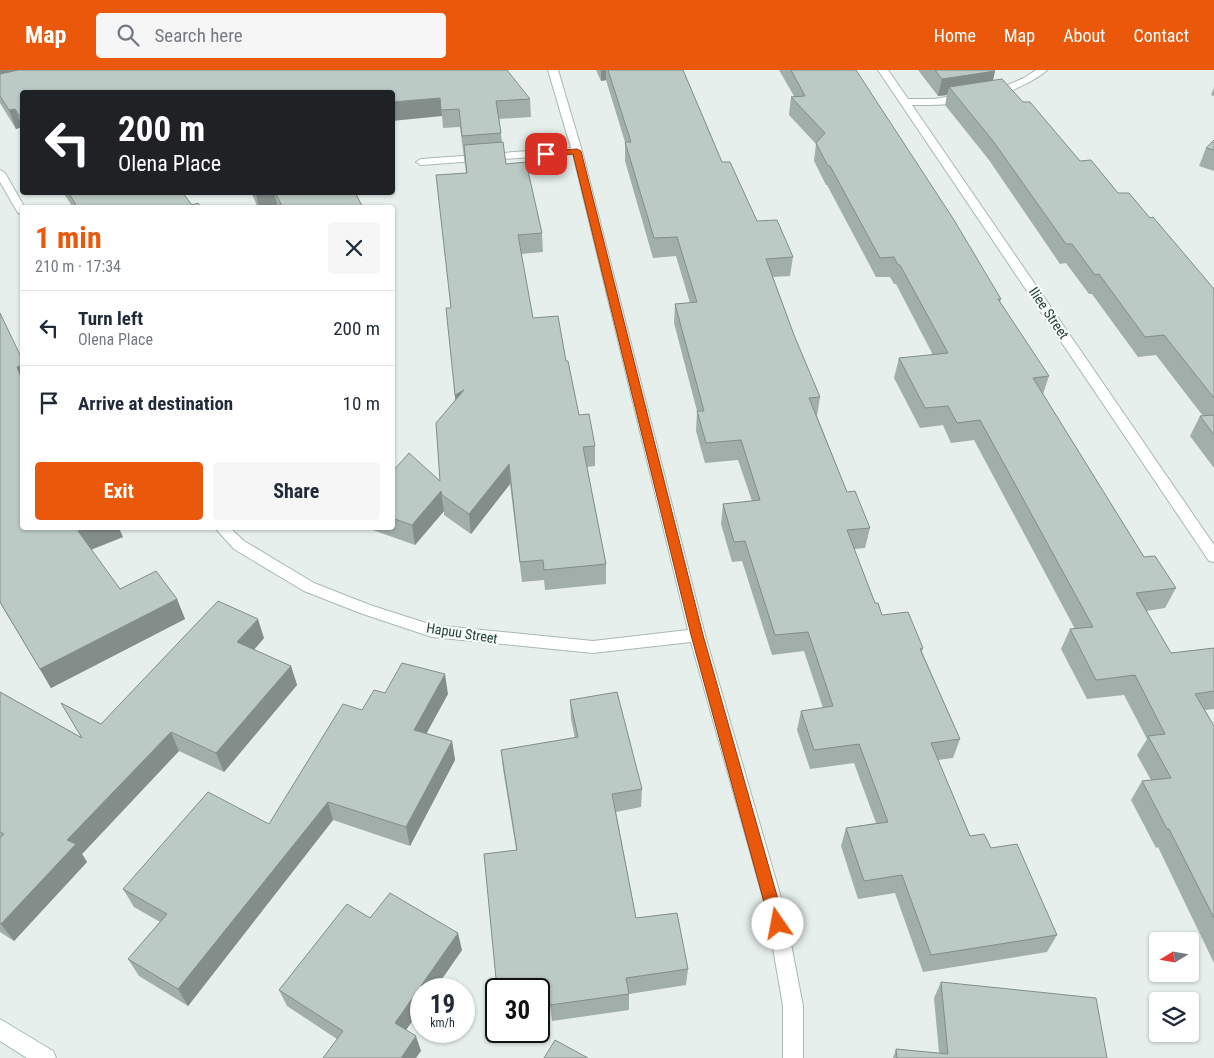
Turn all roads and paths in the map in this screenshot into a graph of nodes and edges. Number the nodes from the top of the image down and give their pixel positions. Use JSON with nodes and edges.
{"nodes":[{"id":1,"x":553,"y":70,"type":"edge"},
{"id":2,"x":883,"y":70,"type":"edge"},
{"id":3,"x":1042,"y":70,"type":"edge"},
{"id":4,"x":905,"y":102,"type":"junction"},
{"id":5,"x":577,"y":151,"type":"junction"},
{"id":6,"x":421,"y":162,"type":"dead end"},
{"id":7,"x":0,"y":173,"type":"edge"},
{"id":8,"x":20,"y":208,"type":"edge"},
{"id":9,"x":224,"y":530,"type":"edge"},
{"id":10,"x":1214,"y":557,"type":"edge"},
{"id":11,"x":697,"y":635,"type":"junction"},
{"id":12,"x":0,"y":1029,"type":"edge"},
{"id":13,"x":46,"y":1058,"type":"edge"},
{"id":14,"x":793,"y":1058,"type":"edge"}],
"edges":[{"from":1,"to":5,"type":"street"},
{"from":2,"to":4,"type":"street","name":"Iliee Street"},
{"from":3,"to":4,"type":"street"},
{"from":4,"to":10,"type":"street","name":"Iliee Street"},
{"from":5,"to":6,"type":"street"},
{"from":5,"to":11,"type":"street"},
{"from":7,"to":8,"type":"street"},
{"from":9,"to":11,"type":"street","name":"Hapuu Street"},
{"from":11,"to":14,"type":"street"},
{"from":12,"to":13,"type":"street"}]}
